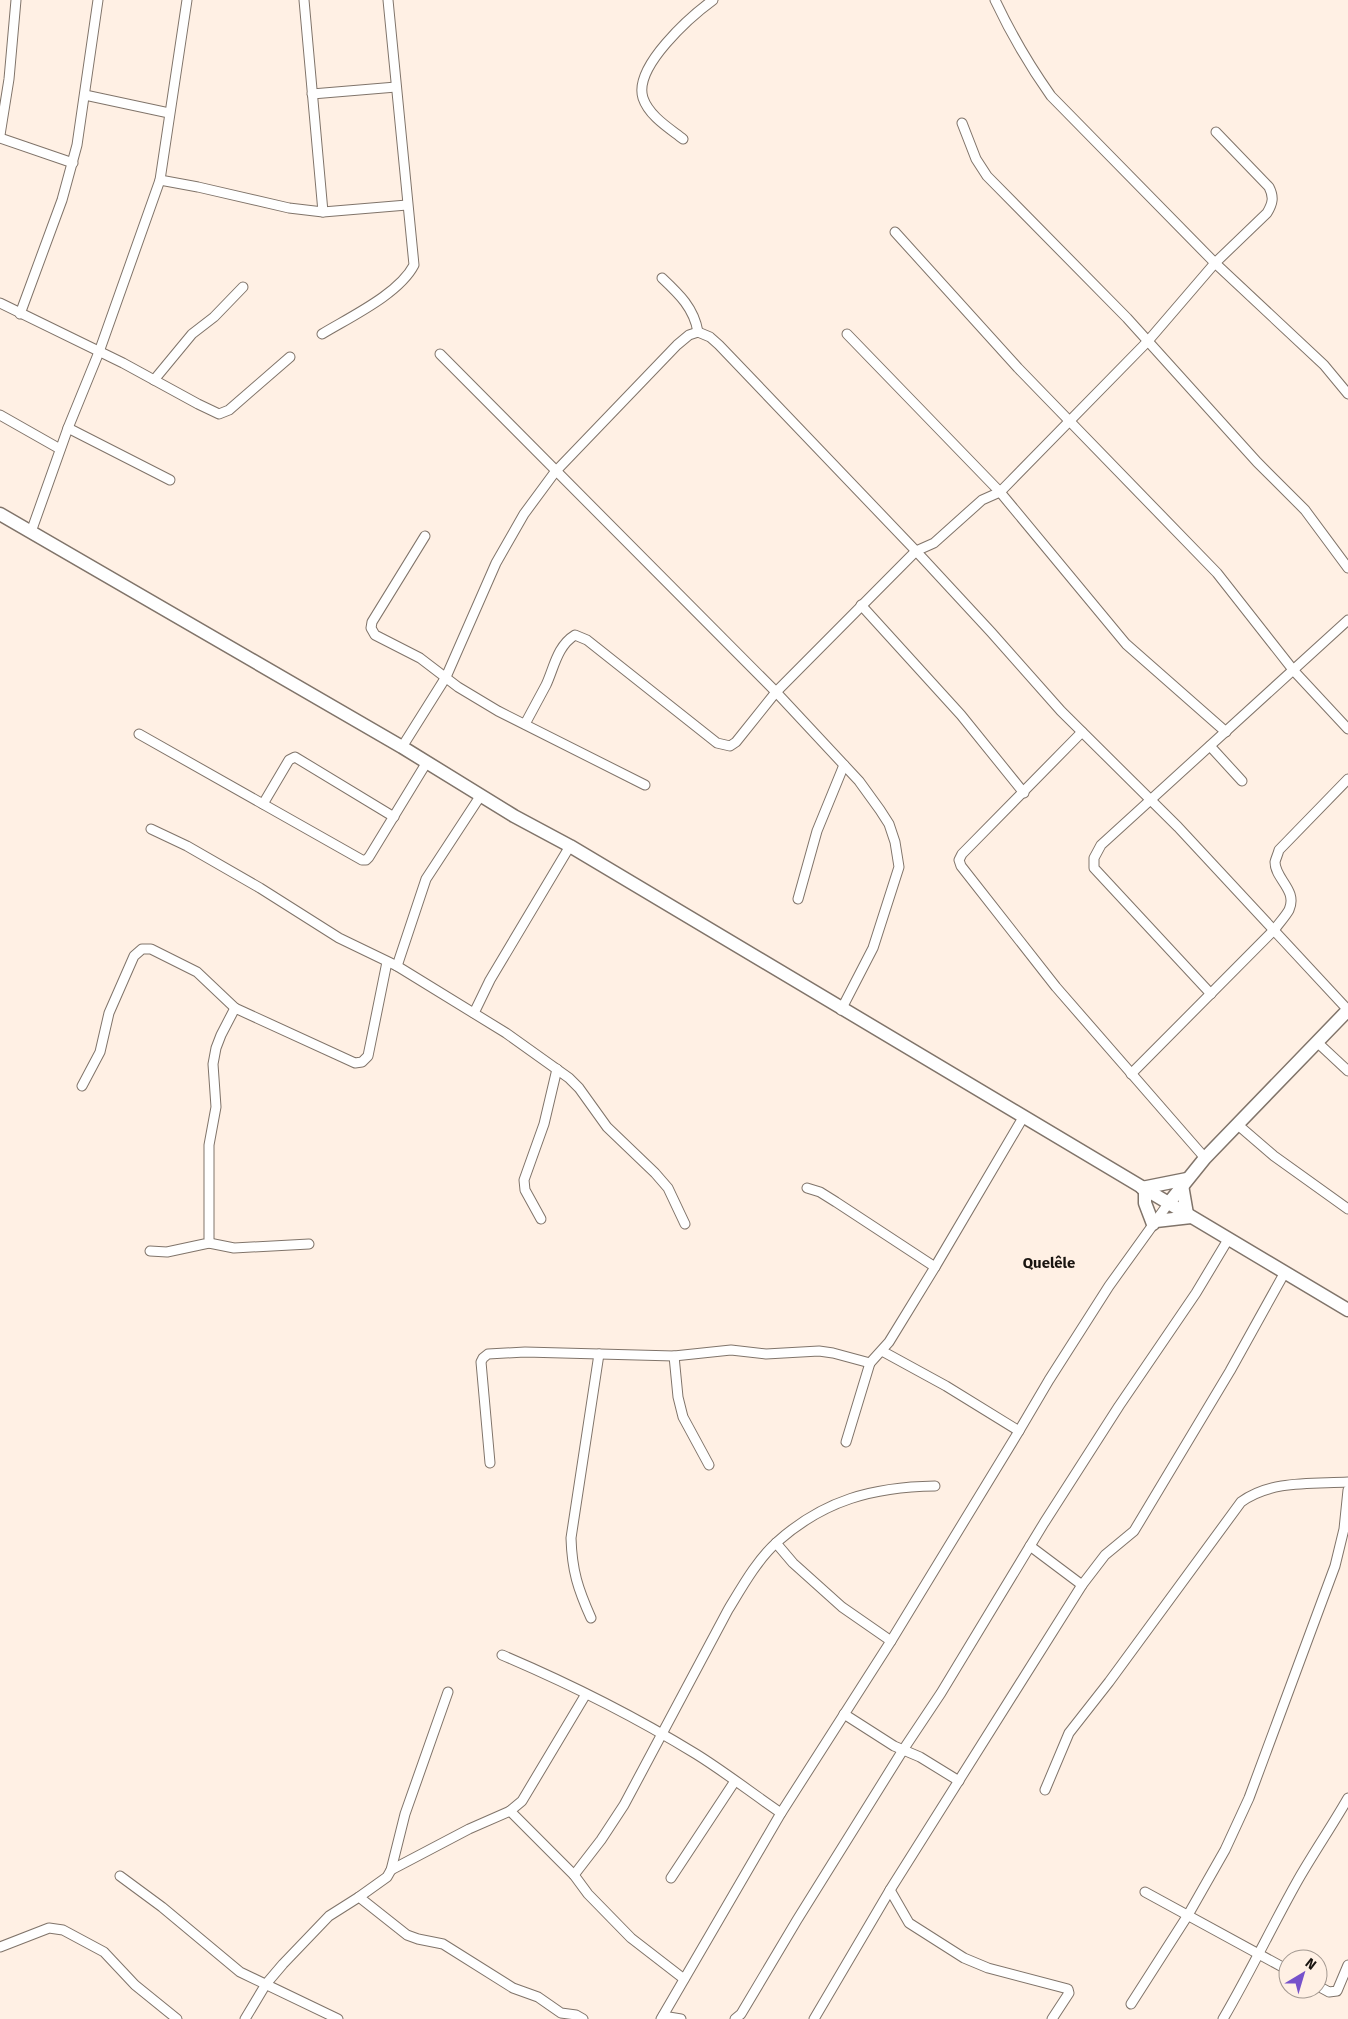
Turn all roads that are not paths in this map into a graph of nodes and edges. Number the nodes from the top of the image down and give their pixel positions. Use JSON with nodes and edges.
{"nodes":[{"id":1,"x":16,"y":0,"type":"edge"},
{"id":2,"x":98,"y":0,"type":"edge"},
{"id":3,"x":187,"y":0,"type":"edge"},
{"id":4,"x":304,"y":0,"type":"edge"},
{"id":5,"x":388,"y":0,"type":"edge"},
{"id":6,"x":712,"y":0,"type":"edge"},
{"id":7,"x":995,"y":0,"type":"edge"},
{"id":8,"x":396,"y":87,"type":"junction"},
{"id":9,"x":312,"y":94,"type":"junction"},
{"id":10,"x":85,"y":95,"type":"junction"},
{"id":11,"x":169,"y":113,"type":"junction"},
{"id":12,"x":962,"y":123,"type":"dead end"},
{"id":13,"x":1216,"y":132,"type":"dead end"},
{"id":14,"x":0,"y":137,"type":"edge"},
{"id":15,"x":683,"y":139,"type":"dead end"},
{"id":16,"x":73,"y":163,"type":"junction"},
{"id":17,"x":160,"y":180,"type":"junction"},
{"id":18,"x":407,"y":205,"type":"junction"},
{"id":19,"x":323,"y":212,"type":"junction"},
{"id":20,"x":895,"y":232,"type":"dead end"},
{"id":21,"x":1215,"y":263,"type":"junction"},
{"id":22,"x":662,"y":278,"type":"dead end"},
{"id":23,"x":243,"y":287,"type":"dead end"},
{"id":24,"x":0,"y":303,"type":"edge"},
{"id":25,"x":20,"y":314,"type":"junction"},
{"id":26,"x":698,"y":332,"type":"junction"},
{"id":27,"x":322,"y":334,"type":"dead end"},
{"id":28,"x":847,"y":334,"type":"dead end"},
{"id":29,"x":1148,"y":341,"type":"junction"},
{"id":30,"x":99,"y":352,"type":"junction"},
{"id":31,"x":440,"y":354,"type":"dead end"},
{"id":32,"x":290,"y":357,"type":"dead end"},
{"id":33,"x":154,"y":380,"type":"junction"},
{"id":34,"x":1348,"y":394,"type":"edge"},
{"id":35,"x":0,"y":415,"type":"edge"},
{"id":36,"x":1070,"y":422,"type":"junction"},
{"id":37,"x":68,"y":428,"type":"junction"},
{"id":38,"x":60,"y":450,"type":"junction"},
{"id":39,"x":555,"y":472,"type":"junction"},
{"id":40,"x":170,"y":480,"type":"dead end"},
{"id":41,"x":1000,"y":492,"type":"junction"},
{"id":42,"x":0,"y":514,"type":"edge"},
{"id":43,"x":31,"y":532,"type":"junction"},
{"id":44,"x":425,"y":536,"type":"dead end"},
{"id":45,"x":916,"y":551,"type":"junction"},
{"id":46,"x":1348,"y":568,"type":"edge"},
{"id":47,"x":861,"y":605,"type":"junction"},
{"id":48,"x":1348,"y":620,"type":"edge"},
{"id":49,"x":1294,"y":671,"type":"junction"},
{"id":50,"x":446,"y":677,"type":"junction"},
{"id":51,"x":776,"y":692,"type":"junction"},
{"id":52,"x":525,"y":724,"type":"junction"},
{"id":53,"x":1348,"y":729,"type":"edge"},
{"id":54,"x":1082,"y":732,"type":"junction"},
{"id":55,"x":1226,"y":732,"type":"junction"},
{"id":56,"x":139,"y":734,"type":"dead end"},
{"id":57,"x":1210,"y":746,"type":"junction"},
{"id":58,"x":402,"y":747,"type":"junction"},
{"id":59,"x":427,"y":762,"type":"junction"},
{"id":60,"x":844,"y":765,"type":"junction"},
{"id":61,"x":1348,"y":779,"type":"edge"},
{"id":62,"x":1242,"y":780,"type":"dead end"},
{"id":63,"x":645,"y":784,"type":"dead end"},
{"id":64,"x":1024,"y":792,"type":"junction"},
{"id":65,"x":482,"y":795,"type":"junction"},
{"id":66,"x":1151,"y":801,"type":"junction"},
{"id":67,"x":263,"y":804,"type":"junction"},
{"id":68,"x":394,"y":817,"type":"junction"},
{"id":69,"x":151,"y":830,"type":"dead end"},
{"id":70,"x":570,"y":846,"type":"junction"},
{"id":71,"x":798,"y":899,"type":"dead end"},
{"id":72,"x":1275,"y":930,"type":"junction"},
{"id":73,"x":387,"y":962,"type":"junction"},
{"id":74,"x":397,"y":966,"type":"junction"},
{"id":75,"x":1211,"y":994,"type":"junction"},
{"id":76,"x":235,"y":1008,"type":"junction"},
{"id":77,"x":841,"y":1010,"type":"junction"},
{"id":78,"x":1348,"y":1010,"type":"edge"},
{"id":79,"x":474,"y":1013,"type":"junction"},
{"id":80,"x":1318,"y":1043,"type":"junction"},
{"id":81,"x":557,"y":1069,"type":"junction"},
{"id":82,"x":1348,"y":1070,"type":"edge"},
{"id":83,"x":1131,"y":1074,"type":"junction"},
{"id":84,"x":82,"y":1086,"type":"dead end"},
{"id":85,"x":1024,"y":1116,"type":"junction"},
{"id":86,"x":1238,"y":1124,"type":"junction"},
{"id":87,"x":1205,"y":1158,"type":"junction"},
{"id":88,"x":1184,"y":1182,"type":"junction"},
{"id":89,"x":807,"y":1188,"type":"dead end"},
{"id":90,"x":1144,"y":1189,"type":"junction"},
{"id":91,"x":1168,"y":1204,"type":"junction"},
{"id":92,"x":1348,"y":1209,"type":"edge"},
{"id":93,"x":1189,"y":1216,"type":"junction"},
{"id":94,"x":541,"y":1219,"type":"dead end"},
{"id":95,"x":1155,"y":1223,"type":"junction"},
{"id":96,"x":685,"y":1224,"type":"dead end"},
{"id":97,"x":1228,"y":1238,"type":"junction"},
{"id":98,"x":209,"y":1243,"type":"junction"},
{"id":99,"x":308,"y":1244,"type":"dead end"},
{"id":100,"x":150,"y":1251,"type":"dead end"},
{"id":101,"x":935,"y":1267,"type":"junction"},
{"id":102,"x":1286,"y":1272,"type":"junction"},
{"id":103,"x":1348,"y":1310,"type":"edge"},
{"id":104,"x":882,"y":1350,"type":"junction"},
{"id":105,"x":599,"y":1354,"type":"junction"},
{"id":106,"x":674,"y":1356,"type":"junction"},
{"id":107,"x":870,"y":1363,"type":"junction"},
{"id":108,"x":1019,"y":1431,"type":"junction"},
{"id":109,"x":846,"y":1442,"type":"dead end"},
{"id":110,"x":490,"y":1464,"type":"dead end"},
{"id":111,"x":709,"y":1465,"type":"dead end"},
{"id":112,"x":1348,"y":1482,"type":"edge"},
{"id":113,"x":935,"y":1486,"type":"dead end"},
{"id":114,"x":1348,"y":1490,"type":"edge"},
{"id":115,"x":776,"y":1543,"type":"junction"},
{"id":116,"x":1030,"y":1546,"type":"junction"},
{"id":117,"x":1082,"y":1585,"type":"junction"},
{"id":118,"x":591,"y":1618,"type":"dead end"},
{"id":119,"x":890,"y":1641,"type":"junction"},
{"id":120,"x":502,"y":1655,"type":"dead end"},
{"id":121,"x":448,"y":1692,"type":"dead end"},
{"id":122,"x":586,"y":1694,"type":"junction"},
{"id":123,"x":844,"y":1714,"type":"junction"},
{"id":124,"x":661,"y":1733,"type":"junction"},
{"id":125,"x":903,"y":1750,"type":"junction"},
{"id":126,"x":734,"y":1781,"type":"junction"},
{"id":127,"x":959,"y":1781,"type":"junction"},
{"id":128,"x":1046,"y":1790,"type":"dead end"},
{"id":129,"x":1348,"y":1798,"type":"edge"},
{"id":130,"x":510,"y":1811,"type":"junction"},
{"id":131,"x":781,"y":1813,"type":"junction"},
{"id":132,"x":391,"y":1870,"type":"junction"},
{"id":133,"x":574,"y":1875,"type":"junction"},
{"id":134,"x":120,"y":1876,"type":"dead end"},
{"id":135,"x":671,"y":1878,"type":"dead end"},
{"id":136,"x":890,"y":1890,"type":"junction"},
{"id":137,"x":1146,"y":1892,"type":"dead end"},
{"id":138,"x":359,"y":1898,"type":"junction"},
{"id":139,"x":1188,"y":1915,"type":"junction"},
{"id":140,"x":0,"y":1947,"type":"edge"},
{"id":141,"x":1259,"y":1954,"type":"junction"},
{"id":142,"x":1278,"y":1964,"type":"edge"},
{"id":143,"x":1348,"y":1965,"type":"edge"},
{"id":144,"x":684,"y":1979,"type":"junction"},
{"id":145,"x":266,"y":1984,"type":"junction"},
{"id":146,"x":1328,"y":1991,"type":"edge"},
{"id":147,"x":1131,"y":2004,"type":"dead end"},
{"id":148,"x":662,"y":2017,"type":"edge"},
{"id":149,"x":177,"y":2019,"type":"edge"},
{"id":150,"x":245,"y":2019,"type":"edge"},
{"id":151,"x":338,"y":2019,"type":"edge"},
{"id":152,"x":583,"y":2019,"type":"edge"},
{"id":153,"x":681,"y":2019,"type":"edge"},
{"id":154,"x":736,"y":2019,"type":"edge"},
{"id":155,"x":814,"y":2019,"type":"edge"},
{"id":156,"x":1052,"y":2019,"type":"edge"},
{"id":157,"x":1223,"y":2019,"type":"edge"}],
"edges":[{"from":1,"to":14,"type":"street"},
{"from":2,"to":10,"type":"street"},
{"from":3,"to":11,"type":"street"},
{"from":4,"to":9,"type":"street"},
{"from":5,"to":8,"type":"street"},
{"from":6,"to":15,"type":"street"},
{"from":7,"to":21,"type":"street"},
{"from":8,"to":9,"type":"street"},
{"from":8,"to":18,"type":"street"},
{"from":9,"to":19,"type":"street"},
{"from":10,"to":11,"type":"street"},
{"from":10,"to":16,"type":"street"},
{"from":11,"to":17,"type":"street"},
{"from":12,"to":29,"type":"street"},
{"from":13,"to":21,"type":"street"},
{"from":14,"to":16,"type":"street"},
{"from":16,"to":25,"type":"street"},
{"from":17,"to":19,"type":"street"},
{"from":17,"to":30,"type":"street"},
{"from":18,"to":19,"type":"street"},
{"from":18,"to":27,"type":"street"},
{"from":20,"to":36,"type":"street"},
{"from":21,"to":29,"type":"street"},
{"from":21,"to":34,"type":"street"},
{"from":22,"to":26,"type":"street"},
{"from":23,"to":33,"type":"street"},
{"from":24,"to":25,"type":"street"},
{"from":25,"to":30,"type":"street"},
{"from":26,"to":39,"type":"street"},
{"from":26,"to":45,"type":"street"},
{"from":28,"to":41,"type":"street"},
{"from":29,"to":36,"type":"street"},
{"from":29,"to":46,"type":"street"},
{"from":30,"to":33,"type":"street"},
{"from":30,"to":37,"type":"street"},
{"from":31,"to":39,"type":"street"},
{"from":32,"to":33,"type":"street"},
{"from":35,"to":38,"type":"street"},
{"from":36,"to":41,"type":"street"},
{"from":36,"to":49,"type":"street"},
{"from":37,"to":38,"type":"street"},
{"from":37,"to":40,"type":"street"},
{"from":38,"to":43,"type":"street"},
{"from":39,"to":50,"type":"street"},
{"from":39,"to":51,"type":"street"},
{"from":41,"to":45,"type":"street"},
{"from":41,"to":55,"type":"street"},
{"from":42,"to":43,"type":"main road"},
{"from":43,"to":58,"type":"main road"},
{"from":44,"to":50,"type":"street"},
{"from":45,"to":47,"type":"street"},
{"from":45,"to":54,"type":"street"},
{"from":47,"to":51,"type":"street"},
{"from":47,"to":64,"type":"street"},
{"from":48,"to":49,"type":"street"},
{"from":49,"to":53,"type":"street"},
{"from":49,"to":55,"type":"street"},
{"from":50,"to":52,"type":"street"},
{"from":50,"to":58,"type":"street"},
{"from":51,"to":52,"type":"street"},
{"from":51,"to":60,"type":"street"},
{"from":52,"to":63,"type":"street"},
{"from":54,"to":64,"type":"street"},
{"from":54,"to":66,"type":"street"},
{"from":55,"to":57,"type":"street"},
{"from":56,"to":67,"type":"street"},
{"from":57,"to":62,"type":"street"},
{"from":57,"to":66,"type":"street"},
{"from":58,"to":59,"type":"main road"},
{"from":59,"to":65,"type":"main road"},
{"from":59,"to":68,"type":"street"},
{"from":60,"to":71,"type":"street"},
{"from":60,"to":77,"type":"street"},
{"from":61,"to":72,"type":"street"},
{"from":64,"to":83,"type":"street"},
{"from":65,"to":70,"type":"main road"},
{"from":65,"to":74,"type":"street"},
{"from":66,"to":72,"type":"street"},
{"from":66,"to":75,"type":"street"},
{"from":67,"to":68,"type":"street"},
{"from":67,"to":68,"type":"street"},
{"from":69,"to":73,"type":"street"},
{"from":70,"to":77,"type":"main road"},
{"from":70,"to":79,"type":"street"},
{"from":72,"to":75,"type":"street"},
{"from":72,"to":78,"type":"street"},
{"from":73,"to":74,"type":"street"},
{"from":73,"to":76,"type":"street"},
{"from":74,"to":79,"type":"street"},
{"from":75,"to":83,"type":"street"},
{"from":76,"to":84,"type":"street"},
{"from":76,"to":98,"type":"street"},
{"from":77,"to":85,"type":"main road"},
{"from":78,"to":80,"type":"main road"},
{"from":79,"to":81,"type":"street"},
{"from":80,"to":82,"type":"street"},
{"from":80,"to":86,"type":"main road"},
{"from":81,"to":94,"type":"street"},
{"from":81,"to":96,"type":"street"},
{"from":83,"to":87,"type":"street"},
{"from":85,"to":90,"type":"main road"},
{"from":85,"to":101,"type":"street"},
{"from":86,"to":87,"type":"main road"},
{"from":86,"to":92,"type":"street"},
{"from":87,"to":88,"type":"main road"},
{"from":88,"to":90,"type":"main road"},
{"from":88,"to":91,"type":"main road"},
{"from":88,"to":93,"type":"main road"},
{"from":89,"to":101,"type":"street"},
{"from":90,"to":91,"type":"main road"},
{"from":90,"to":95,"type":"main road"},
{"from":91,"to":93,"type":"main road"},
{"from":91,"to":95,"type":"street"},
{"from":93,"to":95,"type":"main road"},
{"from":93,"to":97,"type":"main road"},
{"from":95,"to":108,"type":"street"},
{"from":97,"to":102,"type":"main road"},
{"from":97,"to":116,"type":"street"},
{"from":98,"to":99,"type":"street"},
{"from":98,"to":100,"type":"street"},
{"from":101,"to":104,"type":"street"},
{"from":102,"to":103,"type":"main road"},
{"from":102,"to":117,"type":"street"},
{"from":104,"to":107,"type":"street"},
{"from":104,"to":108,"type":"street"},
{"from":105,"to":106,"type":"street"},
{"from":105,"to":110,"type":"street"},
{"from":105,"to":118,"type":"street"},
{"from":106,"to":107,"type":"street"},
{"from":106,"to":111,"type":"street"},
{"from":107,"to":109,"type":"street"},
{"from":108,"to":119,"type":"street"},
{"from":112,"to":128,"type":"street"},
{"from":113,"to":115,"type":"street"},
{"from":114,"to":139,"type":"street"},
{"from":115,"to":119,"type":"street"},
{"from":115,"to":124,"type":"street"},
{"from":116,"to":117,"type":"street"},
{"from":116,"to":125,"type":"street"},
{"from":117,"to":127,"type":"street"},
{"from":119,"to":123,"type":"street"},
{"from":120,"to":122,"type":"street"},
{"from":121,"to":132,"type":"street"},
{"from":122,"to":124,"type":"street"},
{"from":122,"to":130,"type":"street"},
{"from":123,"to":125,"type":"street"},
{"from":123,"to":131,"type":"street"},
{"from":124,"to":126,"type":"street"},
{"from":124,"to":133,"type":"street"},
{"from":125,"to":127,"type":"street"},
{"from":125,"to":154,"type":"street"},
{"from":126,"to":131,"type":"street"},
{"from":126,"to":135,"type":"street"},
{"from":127,"to":136,"type":"street"},
{"from":129,"to":141,"type":"street"},
{"from":130,"to":132,"type":"street"},
{"from":130,"to":133,"type":"street"},
{"from":131,"to":144,"type":"street"},
{"from":132,"to":138,"type":"street"},
{"from":133,"to":144,"type":"street"},
{"from":134,"to":145,"type":"street"},
{"from":136,"to":155,"type":"street"},
{"from":136,"to":156,"type":"street"},
{"from":137,"to":139,"type":"street"},
{"from":138,"to":145,"type":"street"},
{"from":138,"to":152,"type":"street"},
{"from":139,"to":141,"type":"street"},
{"from":139,"to":147,"type":"street"},
{"from":140,"to":149,"type":"street"},
{"from":141,"to":142,"type":"street"},
{"from":141,"to":157,"type":"street"},
{"from":143,"to":146,"type":"street"},
{"from":144,"to":148,"type":"street"},
{"from":145,"to":150,"type":"street"},
{"from":145,"to":151,"type":"street"},
{"from":148,"to":153,"type":"street"}]}
